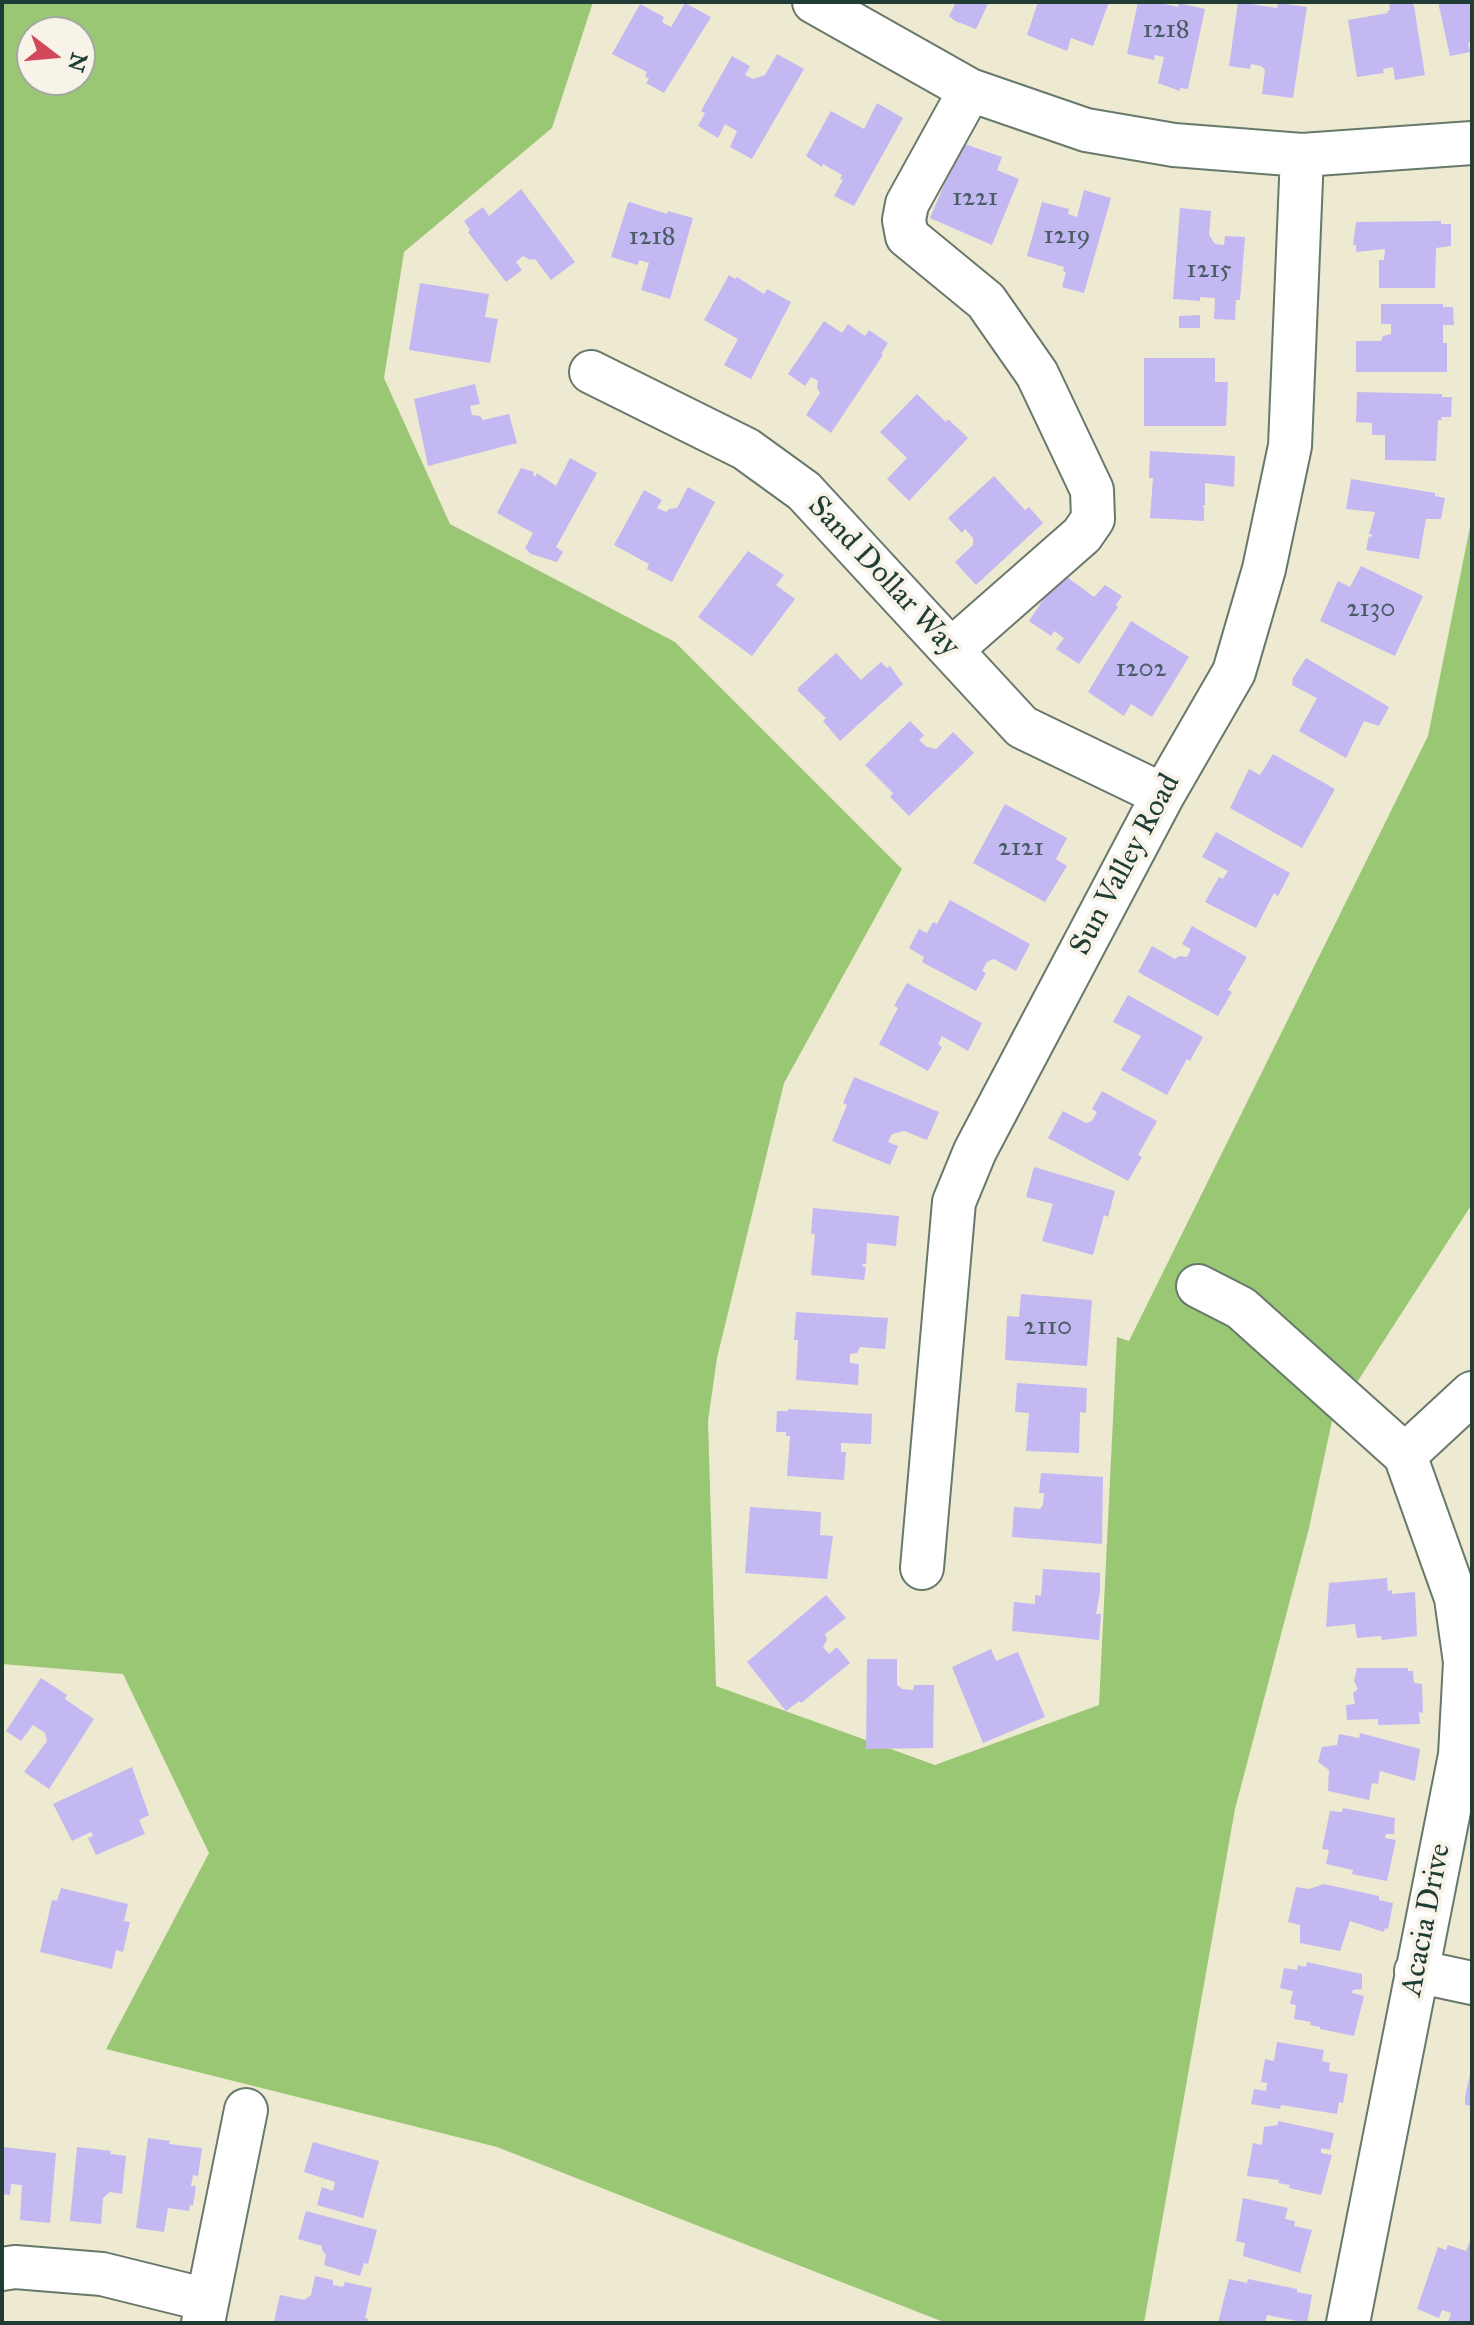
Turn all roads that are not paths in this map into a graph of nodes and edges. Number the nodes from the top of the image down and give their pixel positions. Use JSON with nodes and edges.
{"nodes":[{"id":1,"x":814,"y":2,"type":"edge"},
{"id":2,"x":970,"y":90,"type":"junction"},
{"id":3,"x":1472,"y":143,"type":"edge"},
{"id":4,"x":1302,"y":155,"type":"junction"},
{"id":5,"x":591,"y":372,"type":"dead end"},
{"id":6,"x":951,"y":650,"type":"junction"},
{"id":7,"x":1163,"y":795,"type":"junction"},
{"id":8,"x":1198,"y":1286,"type":"dead end"},
{"id":9,"x":1472,"y":1393,"type":"edge"},
{"id":10,"x":1405,"y":1455,"type":"junction"},
{"id":11,"x":922,"y":1568,"type":"dead end"},
{"id":12,"x":1416,"y":1971,"type":"junction"},
{"id":13,"x":1472,"y":1983,"type":"edge"},
{"id":14,"x":246,"y":2110,"type":"dead end"},
{"id":15,"x":2,"y":2269,"type":"edge"},
{"id":16,"x":205,"y":2312,"type":"edge"},
{"id":17,"x":1348,"y":2323,"type":"edge"}],
"edges":[{"from":1,"to":2,"type":"street"},
{"from":2,"to":4,"type":"street"},
{"from":2,"to":6,"type":"street"},
{"from":3,"to":4,"type":"street"},
{"from":4,"to":7,"type":"street","name":"Sun Valley Road"},
{"from":5,"to":6,"type":"street","name":"Sand Dollar Way"},
{"from":6,"to":7,"type":"street","name":"Sand Dollar Way"},
{"from":7,"to":11,"type":"street","name":"Sun Valley Road"},
{"from":8,"to":10,"type":"street","name":"Acacia Drive"},
{"from":9,"to":10,"type":"street"},
{"from":10,"to":12,"type":"street","name":"Acacia Drive"},
{"from":12,"to":13,"type":"street"},
{"from":12,"to":17,"type":"street","name":"Acacia Drive"},
{"from":14,"to":16,"type":"street"},
{"from":15,"to":16,"type":"street"}]}
